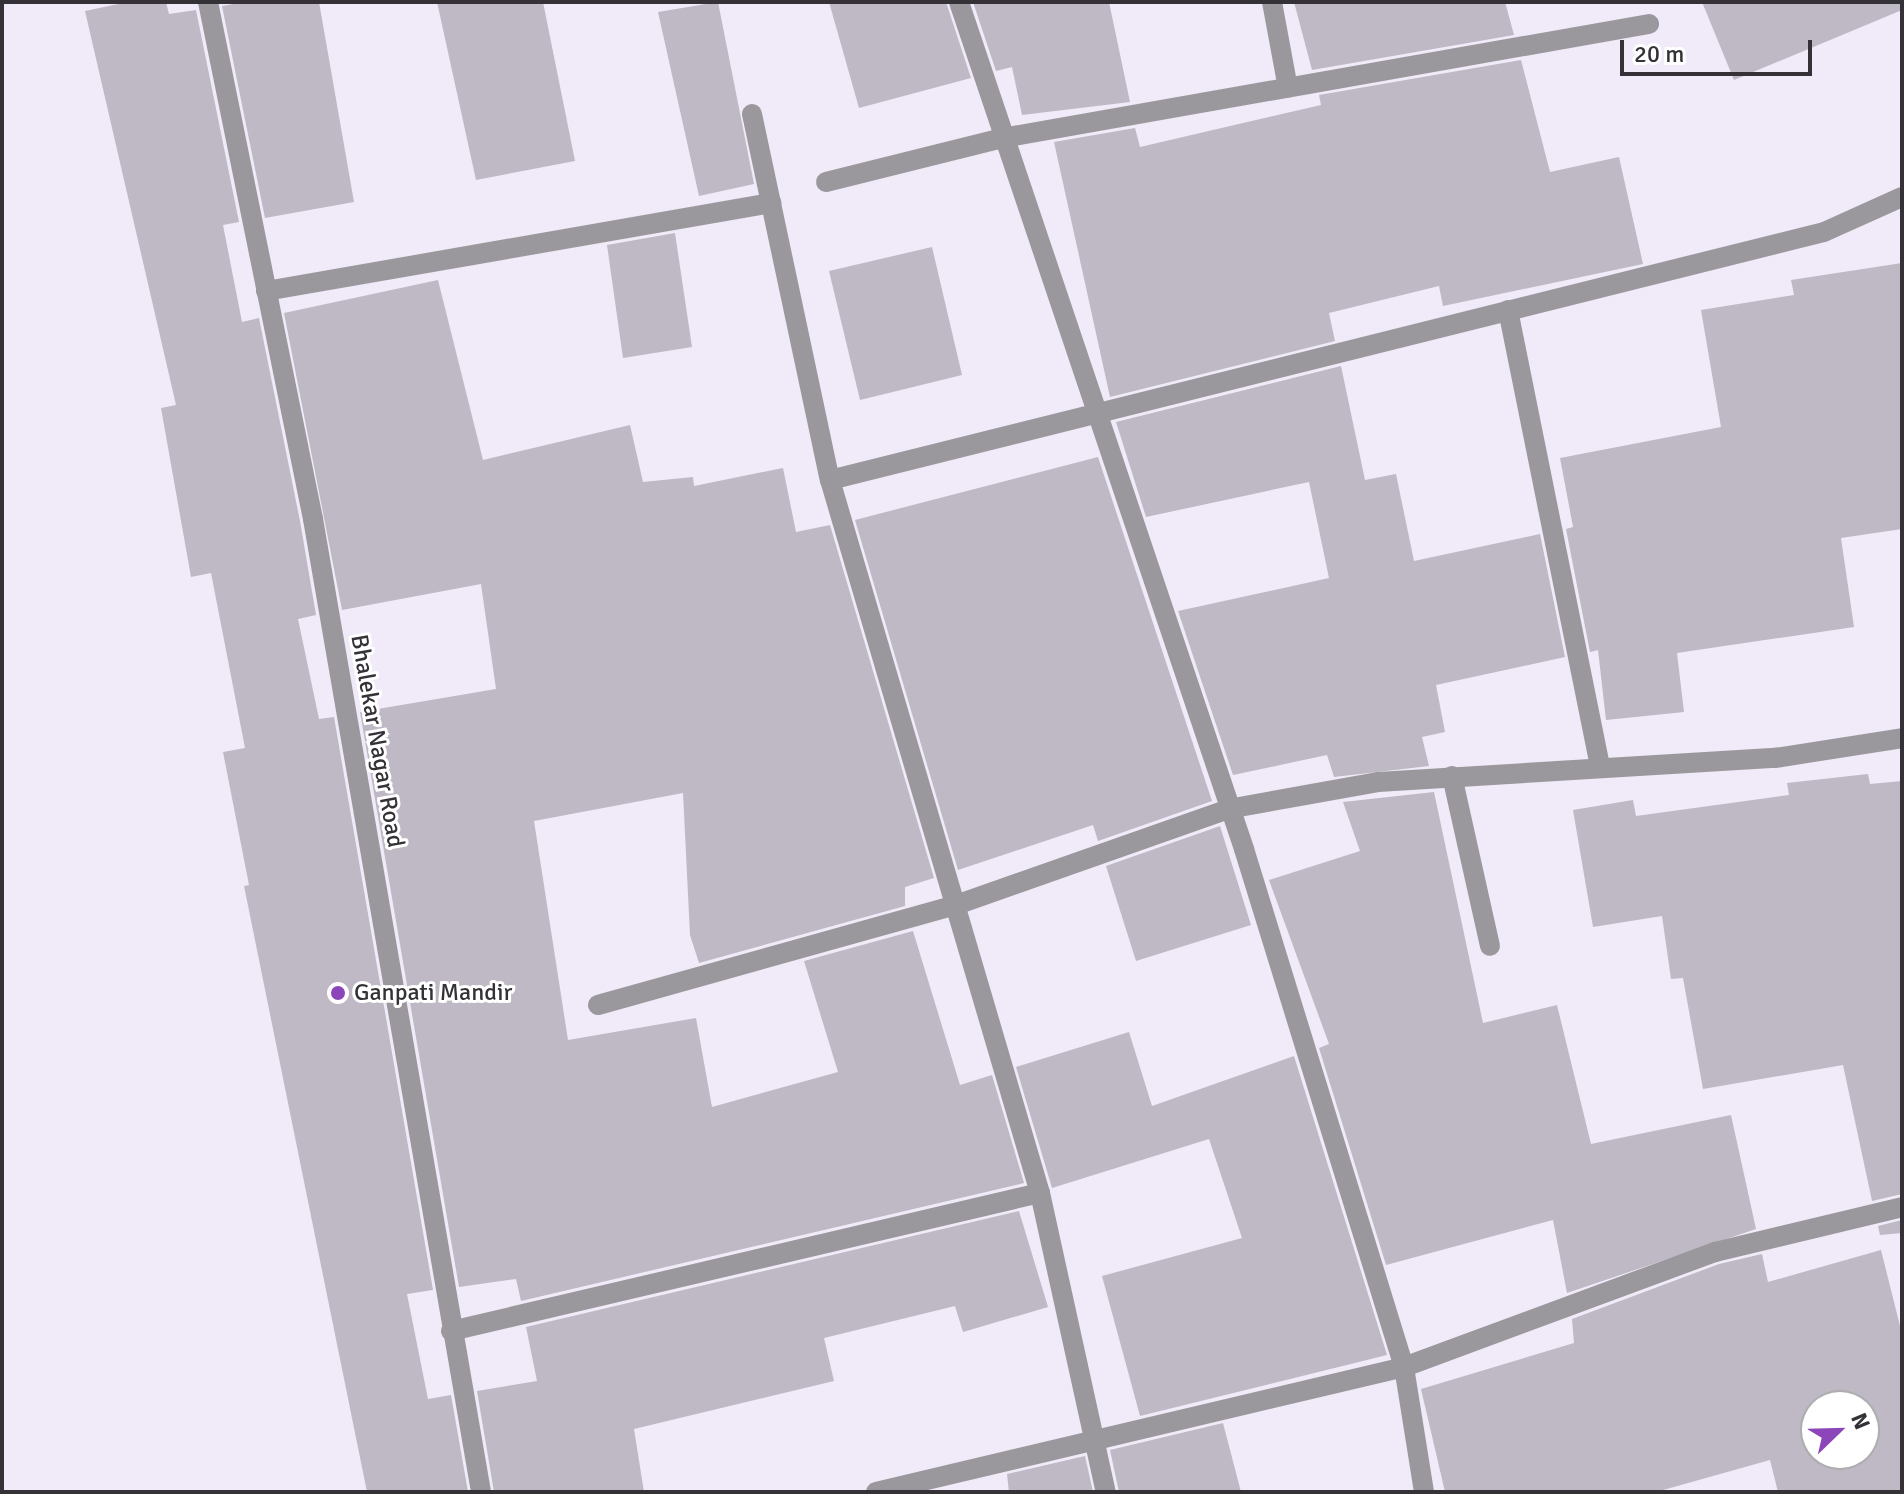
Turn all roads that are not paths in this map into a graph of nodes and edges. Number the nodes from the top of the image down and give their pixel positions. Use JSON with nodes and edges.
{"nodes":[{"id":1,"x":208,"y":2,"type":"edge"},
{"id":2,"x":959,"y":2,"type":"edge"},
{"id":3,"x":1272,"y":2,"type":"edge"},
{"id":4,"x":1649,"y":24,"type":"dead end"},
{"id":5,"x":1288,"y":88,"type":"junction"},
{"id":6,"x":752,"y":114,"type":"dead end"},
{"id":7,"x":1002,"y":138,"type":"junction"},
{"id":8,"x":826,"y":182,"type":"dead end"},
{"id":9,"x":1902,"y":197,"type":"edge"},
{"id":10,"x":771,"y":203,"type":"junction"},
{"id":11,"x":266,"y":291,"type":"junction"},
{"id":12,"x":1508,"y":310,"type":"junction"},
{"id":13,"x":1093,"y":413,"type":"junction"},
{"id":14,"x":830,"y":480,"type":"junction"},
{"id":15,"x":1902,"y":738,"type":"edge"},
{"id":16,"x":1600,"y":765,"type":"junction"},
{"id":17,"x":1452,"y":776,"type":"junction"},
{"id":18,"x":1228,"y":809,"type":"junction"},
{"id":19,"x":956,"y":905,"type":"junction"},
{"id":20,"x":1490,"y":946,"type":"dead end"},
{"id":21,"x":598,"y":1005,"type":"dead end"},
{"id":22,"x":1040,"y":1193,"type":"junction"},
{"id":23,"x":1902,"y":1207,"type":"edge"},
{"id":24,"x":451,"y":1331,"type":"junction"},
{"id":25,"x":1404,"y":1367,"type":"junction"},
{"id":26,"x":1095,"y":1445,"type":"junction"},
{"id":27,"x":481,"y":1492,"type":"edge"},
{"id":28,"x":876,"y":1492,"type":"edge"},
{"id":29,"x":1106,"y":1492,"type":"edge"},
{"id":30,"x":1424,"y":1492,"type":"edge"}],
"edges":[{"from":1,"to":11,"type":"street","name":"Bhalekar Nagar Road"},
{"from":2,"to":7,"type":"street"},
{"from":3,"to":5,"type":"street"},
{"from":4,"to":5,"type":"street"},
{"from":5,"to":7,"type":"street"},
{"from":6,"to":10,"type":"street"},
{"from":7,"to":8,"type":"street"},
{"from":7,"to":13,"type":"street"},
{"from":9,"to":12,"type":"street"},
{"from":10,"to":11,"type":"street"},
{"from":10,"to":14,"type":"street"},
{"from":11,"to":24,"type":"street","name":"Bhalekar Nagar Road"},
{"from":12,"to":13,"type":"street"},
{"from":12,"to":16,"type":"street"},
{"from":13,"to":14,"type":"street"},
{"from":13,"to":18,"type":"street"},
{"from":14,"to":19,"type":"street"},
{"from":15,"to":16,"type":"street"},
{"from":16,"to":17,"type":"street"},
{"from":17,"to":18,"type":"street"},
{"from":17,"to":20,"type":"street"},
{"from":18,"to":19,"type":"street"},
{"from":18,"to":25,"type":"street"},
{"from":19,"to":21,"type":"street"},
{"from":19,"to":22,"type":"street"},
{"from":22,"to":24,"type":"street"},
{"from":22,"to":26,"type":"street"},
{"from":23,"to":25,"type":"street"},
{"from":24,"to":27,"type":"street","name":"Bhalekar Nagar Road"},
{"from":25,"to":26,"type":"street"},
{"from":25,"to":30,"type":"street"},
{"from":26,"to":28,"type":"street"},
{"from":26,"to":29,"type":"street"}]}
